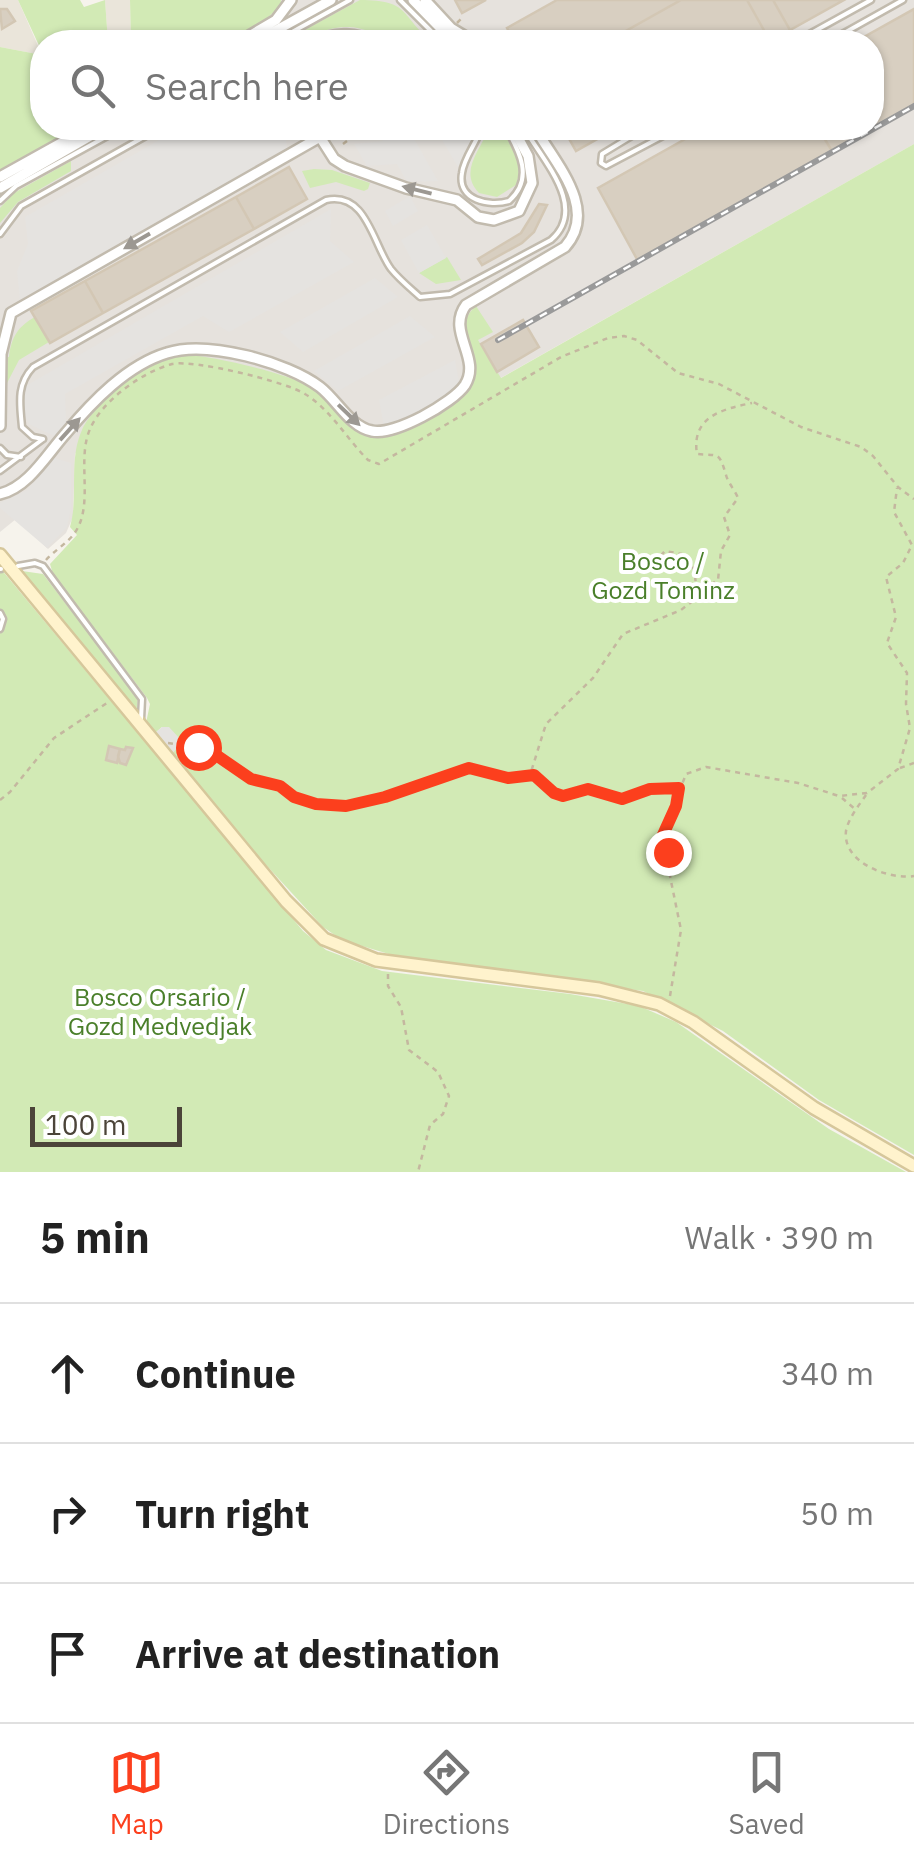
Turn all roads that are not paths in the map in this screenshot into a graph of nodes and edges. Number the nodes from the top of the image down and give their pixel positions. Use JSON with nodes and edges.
{"nodes":[{"id":1,"x":293,"y":0,"type":"edge"},
{"id":2,"x":331,"y":0,"type":"edge"},
{"id":3,"x":350,"y":0,"type":"edge"},
{"id":4,"x":400,"y":0,"type":"edge"},
{"id":5,"x":413,"y":0,"type":"edge"},
{"id":6,"x":425,"y":0,"type":"edge"},
{"id":7,"x":871,"y":0,"type":"edge"},
{"id":8,"x":903,"y":0,"type":"edge"},
{"id":9,"x":309,"y":12,"type":"junction"},
{"id":10,"x":259,"y":30,"type":"edge"},
{"id":11,"x":277,"y":30,"type":"edge"},
{"id":12,"x":296,"y":30,"type":"edge"},
{"id":13,"x":430,"y":30,"type":"edge"},
{"id":14,"x":453,"y":30,"type":"edge"},
{"id":15,"x":455,"y":30,"type":"edge"},
{"id":16,"x":817,"y":30,"type":"edge"},
{"id":17,"x":849,"y":30,"type":"edge"},
{"id":18,"x":66,"y":140,"type":"edge"},
{"id":19,"x":83,"y":140,"type":"edge"},
{"id":20,"x":100,"y":140,"type":"edge"},
{"id":21,"x":139,"y":140,"type":"edge"},
{"id":22,"x":316,"y":140,"type":"edge"},
{"id":23,"x":321,"y":140,"type":"edge"},
{"id":24,"x":476,"y":140,"type":"edge"},
{"id":25,"x":515,"y":140,"type":"edge"},
{"id":26,"x":518,"y":140,"type":"edge"},
{"id":27,"x":531,"y":140,"type":"edge"},
{"id":28,"x":542,"y":140,"type":"edge"},
{"id":29,"x":625,"y":140,"type":"edge"},
{"id":30,"x":657,"y":140,"type":"edge"},
{"id":31,"x":0,"y":176,"type":"edge"},
{"id":32,"x":0,"y":188,"type":"edge"},
{"id":33,"x":0,"y":201,"type":"edge"},
{"id":34,"x":0,"y":234,"type":"edge"},
{"id":35,"x":0,"y":426,"type":"edge"},
{"id":36,"x":0,"y":448,"type":"edge"},
{"id":37,"x":21,"y":457,"type":"junction"},
{"id":38,"x":0,"y":470,"type":"edge"},
{"id":39,"x":0,"y":494,"type":"edge"},
{"id":40,"x":0,"y":555,"type":"edge"},
{"id":41,"x":18,"y":566,"type":"dead end"},
{"id":42,"x":0,"y":613,"type":"edge"},
{"id":43,"x":0,"y":629,"type":"edge"},
{"id":44,"x":139,"y":724,"type":"junction"},
{"id":45,"x":914,"y":1166,"type":"edge"}],
"edges":[{"from":1,"to":9,"type":"street"},
{"from":1,"to":10,"type":"street"},
{"from":2,"to":9,"type":"street"},
{"from":3,"to":12,"type":"lane"},
{"from":4,"to":13,"type":"lane"},
{"from":5,"to":14,"type":"street"},
{"from":6,"to":15,"type":"street"},
{"from":7,"to":16,"type":"lane"},
{"from":8,"to":17,"type":"lane"},
{"from":9,"to":11,"type":"street"},
{"from":18,"to":31,"type":"street"},
{"from":19,"to":32,"type":"street"},
{"from":20,"to":33,"type":"lane"},
{"from":21,"to":34,"type":"lane"},
{"from":22,"to":35,"type":"street","one_way":true},
{"from":26,"to":23,"type":"street","one_way":true},
{"from":24,"to":25,"type":"lane"},
{"from":27,"to":37,"type":"lane"},
{"from":39,"to":28,"type":"street","one_way":true},
{"from":29,"to":30,"type":"lane"},
{"from":36,"to":37,"type":"lane"},
{"from":37,"to":38,"type":"lane"},
{"from":40,"to":44,"type":"street"},
{"from":41,"to":44,"type":"lane"},
{"from":42,"to":43,"type":"lane"},
{"from":44,"to":45,"type":"street"}]}
